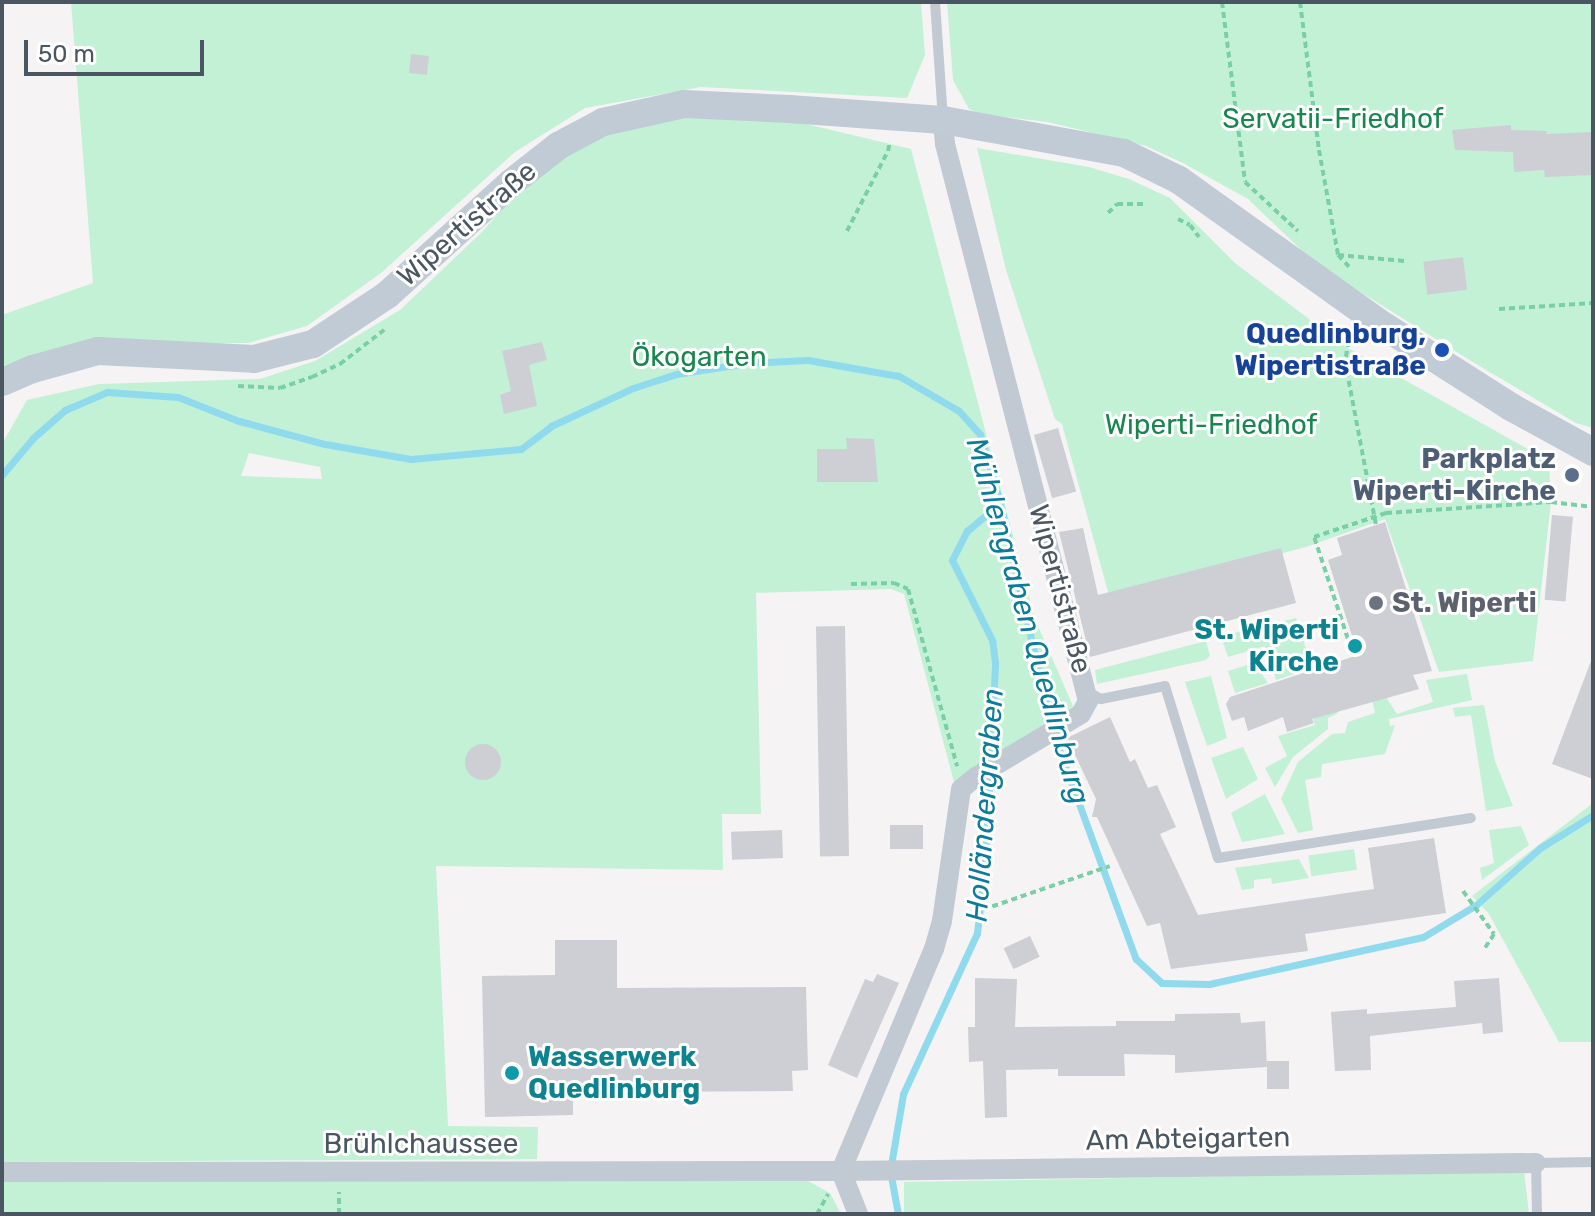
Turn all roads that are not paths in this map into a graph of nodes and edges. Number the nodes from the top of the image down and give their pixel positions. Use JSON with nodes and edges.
{"nodes":[{"id":1,"x":935,"y":2,"type":"edge"},
{"id":2,"x":943,"y":120,"type":"junction"},
{"id":3,"x":2,"y":382,"type":"edge"},
{"id":4,"x":1593,"y":452,"type":"edge"},
{"id":5,"x":1086,"y":691,"type":"junction"},
{"id":6,"x":1471,"y":818,"type":"dead end"},
{"id":7,"x":1593,"y":1162,"type":"edge"},
{"id":8,"x":1536,"y":1163,"type":"junction"},
{"id":9,"x":841,"y":1171,"type":"junction"},
{"id":10,"x":2,"y":1172,"type":"edge"},
{"id":11,"x":858,"y":1214,"type":"edge"},
{"id":12,"x":1537,"y":1214,"type":"edge"}],
"edges":[{"from":1,"to":2,"type":"lane"},
{"from":2,"to":3,"type":"street","name":"Wipertistraße"},
{"from":2,"to":4,"type":"street","name":"Wipertistraße"},
{"from":2,"to":5,"type":"street","name":"Wipertistraße"},
{"from":5,"to":6,"type":"lane"},
{"from":5,"to":9,"type":"street","name":"Wipertistraße"},
{"from":7,"to":8,"type":"lane"},
{"from":8,"to":9,"type":"street","name":"Am Abteigarten"},
{"from":8,"to":12,"type":"lane"},
{"from":9,"to":10,"type":"street","name":"Brühlchaussee"},
{"from":9,"to":11,"type":"street"}]}
